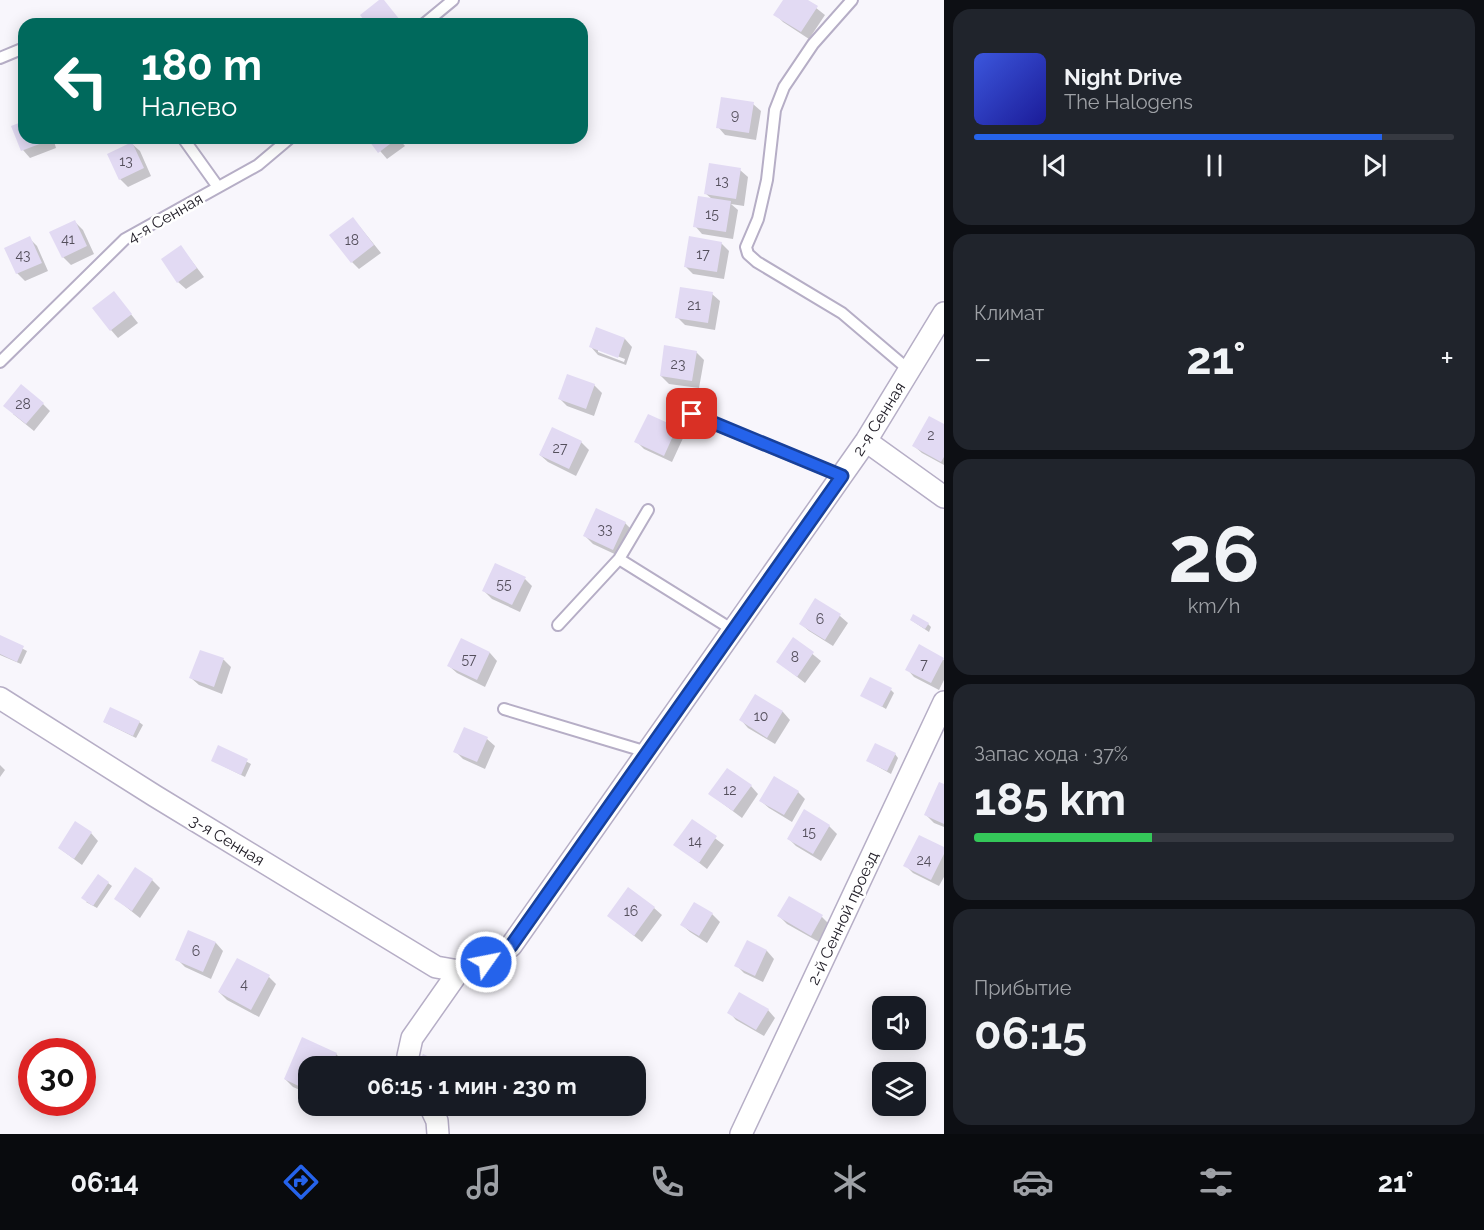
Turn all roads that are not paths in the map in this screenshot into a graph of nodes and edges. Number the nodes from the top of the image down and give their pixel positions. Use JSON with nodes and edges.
{"nodes":[{"id":1,"x":453,"y":0,"type":"edge"},
{"id":2,"x":852,"y":0,"type":"edge"},
{"id":3,"x":431,"y":18,"type":"edge"},
{"id":4,"x":18,"y":50,"type":"edge"},
{"id":5,"x":0,"y":58,"type":"edge"},
{"id":6,"x":187,"y":144,"type":"edge"},
{"id":7,"x":283,"y":144,"type":"edge"},
{"id":8,"x":218,"y":188,"type":"junction"},
{"id":9,"x":944,"y":313,"type":"edge"},
{"id":10,"x":0,"y":362,"type":"edge"},
{"id":11,"x":909,"y":370,"type":"junction"},
{"id":12,"x":692,"y":414,"type":"dead end"},
{"id":13,"x":866,"y":441,"type":"junction"},
{"id":14,"x":842,"y":476,"type":"junction"},
{"id":15,"x":944,"y":497,"type":"edge"},
{"id":16,"x":648,"y":510,"type":"dead end"},
{"id":17,"x":619,"y":559,"type":"junction"},
{"id":18,"x":558,"y":624,"type":"dead end"},
{"id":19,"x":733,"y":630,"type":"junction"},
{"id":20,"x":0,"y":698,"type":"edge"},
{"id":21,"x":944,"y":702,"type":"edge"},
{"id":22,"x":504,"y":709,"type":"dead end"},
{"id":23,"x":647,"y":752,"type":"junction"},
{"id":24,"x":459,"y":971,"type":"junction"},
{"id":25,"x":408,"y":1056,"type":"edge"},
{"id":26,"x":435,"y":1116,"type":"edge"},
{"id":27,"x":438,"y":1134,"type":"edge"},
{"id":28,"x":741,"y":1134,"type":"edge"}],
"edges":[{"from":1,"to":3,"type":"lane"},
{"from":2,"to":11,"type":"lane"},
{"from":4,"to":5,"type":"lane"},
{"from":6,"to":8,"type":"lane"},
{"from":7,"to":8,"type":"lane","name":"4-я Сенная"},
{"from":8,"to":10,"type":"lane","name":"4-я Сенная"},
{"from":9,"to":11,"type":"street","name":"2-я Сенная"},
{"from":11,"to":13,"type":"street","name":"2-я Сенная"},
{"from":12,"to":14,"type":"lane"},
{"from":13,"to":14,"type":"street","name":"2-я Сенная"},
{"from":13,"to":15,"type":"street"},
{"from":14,"to":19,"type":"street","name":"2-я Сенная"},
{"from":16,"to":17,"type":"lane"},
{"from":17,"to":18,"type":"lane"},
{"from":17,"to":19,"type":"lane"},
{"from":19,"to":23,"type":"street","name":"2-я Сенная"},
{"from":20,"to":24,"type":"street","name":"3-я Сенная"},
{"from":21,"to":28,"type":"street","name":"2-й Сенной проезд"},
{"from":22,"to":23,"type":"lane"},
{"from":23,"to":24,"type":"street","name":"2-я Сенная"},
{"from":24,"to":25,"type":"street"},
{"from":26,"to":27,"type":"street"}]}
